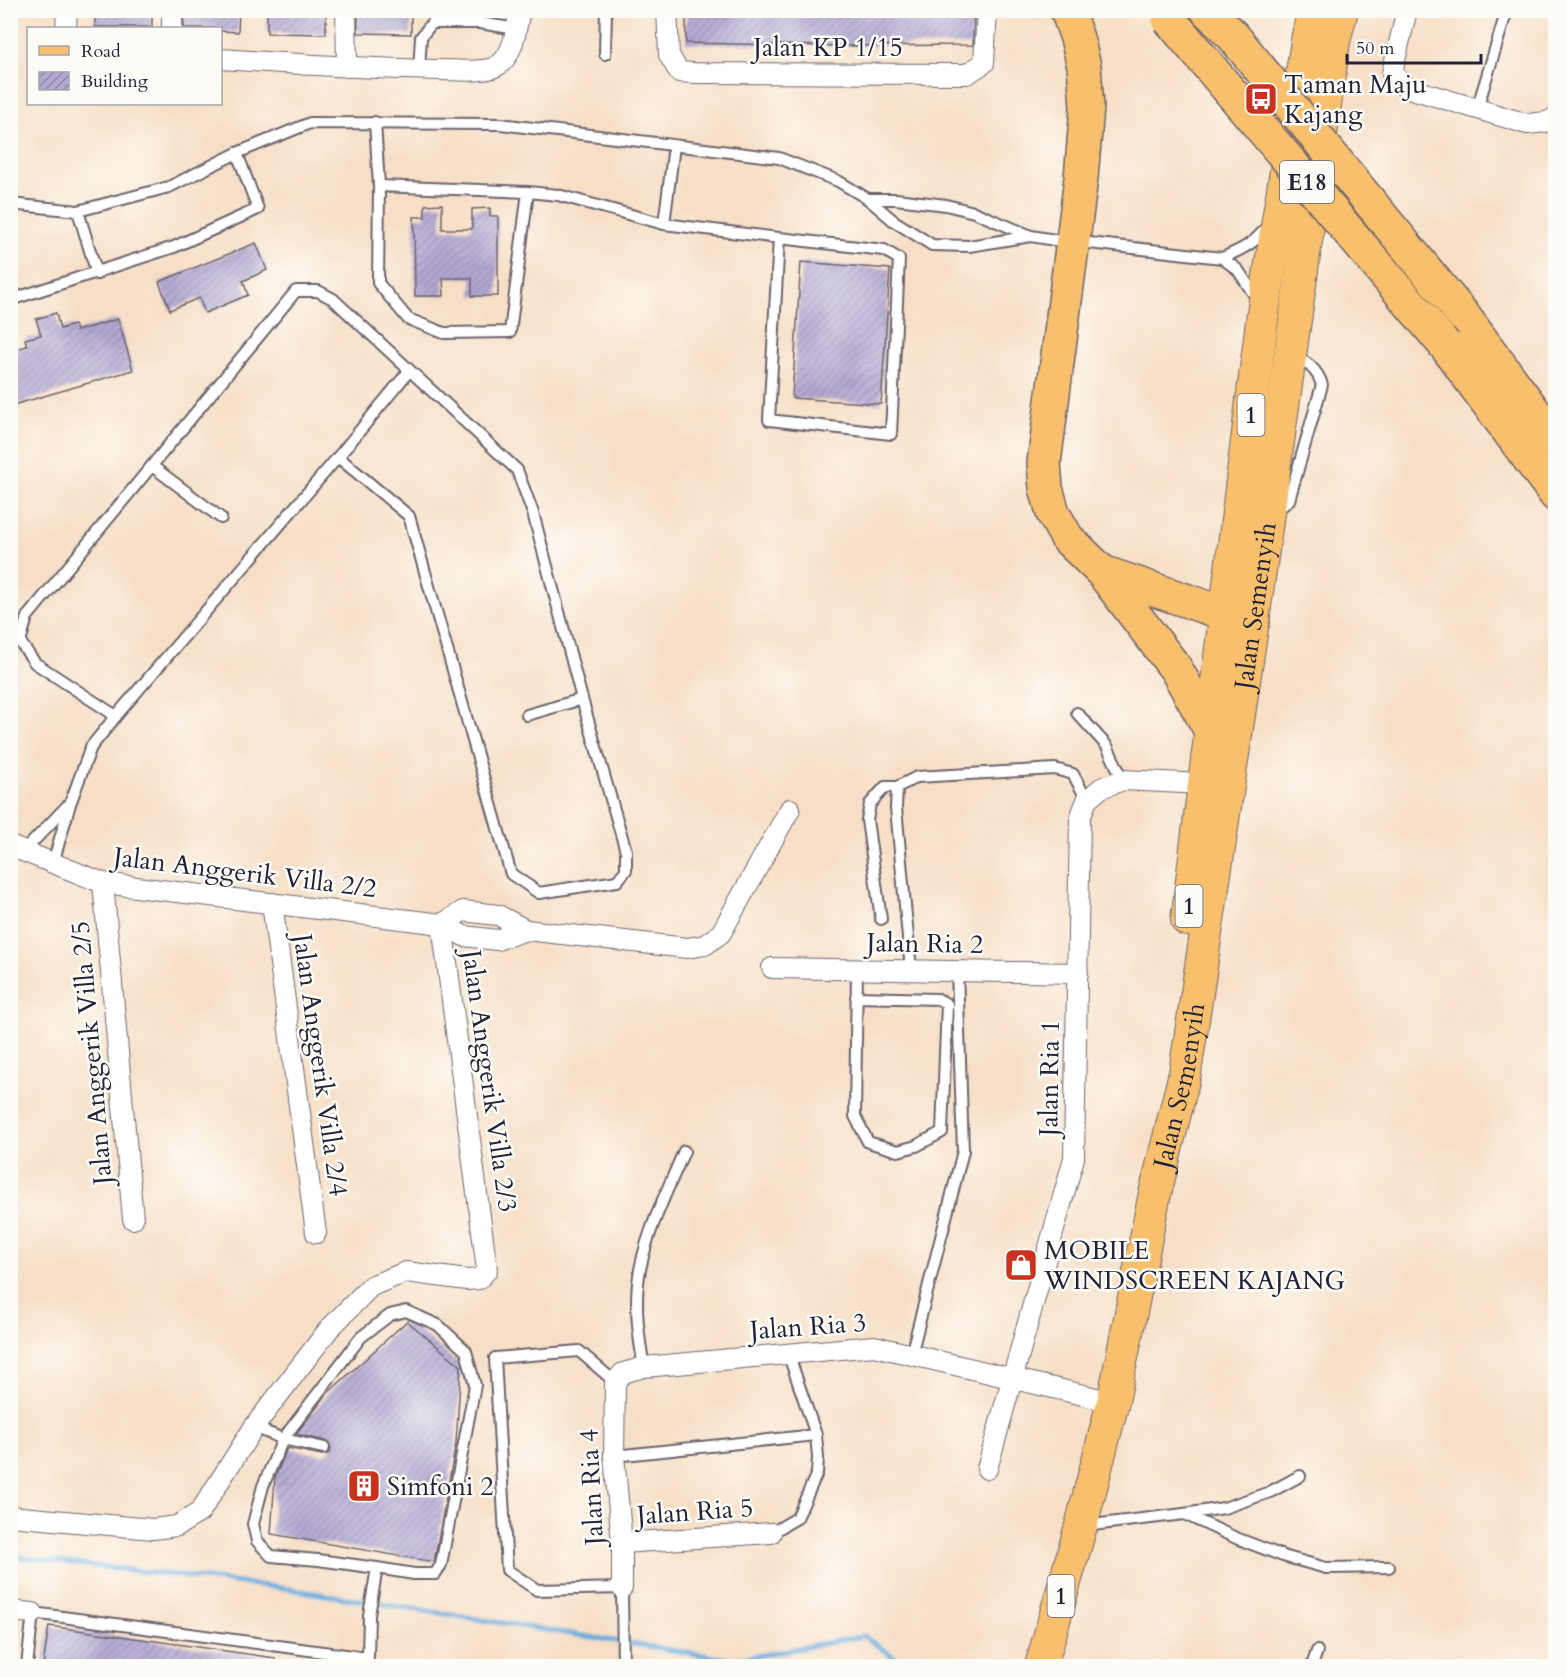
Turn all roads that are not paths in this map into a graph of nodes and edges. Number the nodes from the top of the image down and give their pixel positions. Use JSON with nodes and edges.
{"nodes":[{"id":1,"x":67,"y":10,"type":"edge"},
{"id":2,"x":172,"y":10,"type":"edge"},
{"id":3,"x":346,"y":10,"type":"edge"},
{"id":4,"x":606,"y":10,"type":"edge"},
{"id":5,"x":667,"y":10,"type":"edge"},
{"id":6,"x":987,"y":10,"type":"edge"},
{"id":7,"x":1067,"y":10,"type":"edge"},
{"id":8,"x":1207,"y":10,"type":"edge"},
{"id":9,"x":1314,"y":10,"type":"edge"},
{"id":10,"x":1342,"y":10,"type":"edge"},
{"id":11,"x":1407,"y":10,"type":"edge"},
{"id":12,"x":1507,"y":10,"type":"edge"},
{"id":13,"x":1164,"y":15,"type":"edge"},
{"id":14,"x":518,"y":20,"type":"edge"},
{"id":15,"x":66,"y":27,"type":"edge"},
{"id":16,"x":172,"y":27,"type":"edge"},
{"id":17,"x":605,"y":54,"type":"dead end"},
{"id":18,"x":222,"y":59,"type":"edge"},
{"id":19,"x":347,"y":67,"type":"junction"},
{"id":20,"x":418,"y":70,"type":"junction"},
{"id":21,"x":1477,"y":109,"type":"junction"},
{"id":22,"x":1556,"y":117,"type":"edge"},
{"id":23,"x":375,"y":122,"type":"junction"},
{"id":24,"x":674,"y":146,"type":"junction"},
{"id":25,"x":237,"y":153,"type":"junction"},
{"id":26,"x":380,"y":186,"type":"junction"},
{"id":27,"x":528,"y":192,"type":"junction"},
{"id":28,"x":868,"y":199,"type":"junction"},
{"id":29,"x":10,"y":204,"type":"edge"},
{"id":30,"x":1280,"y":209,"type":"junction"},
{"id":31,"x":78,"y":211,"type":"junction"},
{"id":32,"x":664,"y":224,"type":"junction"},
{"id":33,"x":1031,"y":236,"type":"junction"},
{"id":34,"x":779,"y":238,"type":"junction"},
{"id":35,"x":1055,"y":240,"type":"dead end"},
{"id":36,"x":1089,"y":243,"type":"dead end"},
{"id":37,"x":1222,"y":258,"type":"junction"},
{"id":38,"x":97,"y":274,"type":"junction"},
{"id":39,"x":1276,"y":298,"type":"junction"},
{"id":40,"x":10,"y":300,"type":"edge"},
{"id":41,"x":409,"y":371,"type":"junction"},
{"id":42,"x":1556,"y":441,"type":"edge"},
{"id":43,"x":338,"y":458,"type":"junction"},
{"id":44,"x":152,"y":466,"type":"junction"},
{"id":45,"x":1556,"y":495,"type":"edge"},
{"id":46,"x":221,"y":518,"type":"dead end"},
{"id":47,"x":1102,"y":572,"type":"junction"},
{"id":48,"x":1239,"y":617,"type":"junction"},
{"id":49,"x":582,"y":699,"type":"junction"},
{"id":50,"x":1077,"y":713,"type":"dead end"},
{"id":51,"x":527,"y":715,"type":"dead end"},
{"id":52,"x":116,"y":716,"type":"junction"},
{"id":53,"x":1211,"y":731,"type":"junction"},
{"id":54,"x":1123,"y":780,"type":"junction"},
{"id":55,"x":1203,"y":784,"type":"junction"},
{"id":56,"x":897,"y":786,"type":"junction"},
{"id":57,"x":1088,"y":800,"type":"junction"},
{"id":58,"x":70,"y":804,"type":"junction"},
{"id":59,"x":790,"y":809,"type":"dead end"},
{"id":60,"x":17,"y":848,"type":"edge"},
{"id":61,"x":53,"y":863,"type":"junction"},
{"id":62,"x":103,"y":883,"type":"junction"},
{"id":63,"x":272,"y":903,"type":"junction"},
{"id":64,"x":881,"y":918,"type":"dead end"},
{"id":65,"x":442,"y":924,"type":"junction"},
{"id":66,"x":772,"y":968,"type":"dead end"},
{"id":67,"x":857,"y":969,"type":"junction"},
{"id":68,"x":911,"y":970,"type":"junction"},
{"id":69,"x":957,"y":970,"type":"junction"},
{"id":70,"x":1078,"y":973,"type":"junction"},
{"id":71,"x":856,"y":998,"type":"junction"},
{"id":72,"x":684,"y":1151,"type":"dead end"},
{"id":73,"x":1154,"y":1198,"type":"junction"},
{"id":74,"x":133,"y":1219,"type":"dead end"},
{"id":75,"x":316,"y":1233,"type":"dead end"},
{"id":76,"x":788,"y":1353,"type":"junction"},
{"id":77,"x":911,"y":1355,"type":"junction"},
{"id":78,"x":644,"y":1367,"type":"junction"},
{"id":79,"x":1014,"y":1378,"type":"junction"},
{"id":80,"x":615,"y":1382,"type":"junction"},
{"id":81,"x":1113,"y":1402,"type":"junction"},
{"id":82,"x":254,"y":1427,"type":"junction"},
{"id":83,"x":816,"y":1435,"type":"junction"},
{"id":84,"x":283,"y":1439,"type":"junction"},
{"id":85,"x":324,"y":1449,"type":"dead end"},
{"id":86,"x":614,"y":1456,"type":"junction"},
{"id":87,"x":987,"y":1469,"type":"dead end"},
{"id":88,"x":1300,"y":1476,"type":"dead end"},
{"id":89,"x":1184,"y":1514,"type":"junction"},
{"id":90,"x":10,"y":1516,"type":"edge"},
{"id":91,"x":1081,"y":1526,"type":"junction"},
{"id":92,"x":771,"y":1533,"type":"joint"},
{"id":93,"x":622,"y":1543,"type":"junction"},
{"id":94,"x":1389,"y":1567,"type":"dead end"},
{"id":95,"x":377,"y":1568,"type":"junction"},
{"id":96,"x":622,"y":1588,"type":"junction"},
{"id":97,"x":10,"y":1611,"type":"edge"},
{"id":98,"x":33,"y":1613,"type":"junction"},
{"id":99,"x":1317,"y":1651,"type":"dead end"},
{"id":100,"x":27,"y":1666,"type":"edge"},
{"id":101,"x":623,"y":1666,"type":"edge"},
{"id":102,"x":1041,"y":1666,"type":"edge"},
{"id":103,"x":1312,"y":1666,"type":"edge"}],
"edges":[{"from":1,"to":15,"type":"street"},
{"from":2,"to":16,"type":"street"},
{"from":3,"to":19,"type":"street"},
{"from":4,"to":17,"type":"lane"},
{"from":5,"to":6,"type":"street","name":"Jalan KP 1/15"},
{"from":7,"to":47,"type":"highway"},
{"from":8,"to":42,"type":"highway","number":"E18","bridge":true},
{"from":9,"to":30,"type":"main road","name":"Jalan Semenyih","number":"1"},
{"from":10,"to":39,"type":"main road","name":"Jalan Semenyih","number":"1"},
{"from":11,"to":21,"type":"street"},
{"from":12,"to":21,"type":"lane"},
{"from":13,"to":45,"type":"highway","number":"E18","bridge":true},
{"from":14,"to":20,"type":"street"},
{"from":14,"to":20,"type":"lane"},
{"from":18,"to":19,"type":"street"},
{"from":19,"to":20,"type":"street"},
{"from":21,"to":22,"type":"street"},
{"from":23,"to":24,"type":"lane"},
{"from":23,"to":25,"type":"lane"},
{"from":23,"to":26,"type":"lane"},
{"from":24,"to":28,"type":"lane"},
{"from":24,"to":32,"type":"lane"},
{"from":25,"to":31,"type":"lane"},
{"from":25,"to":38,"type":"lane"},
{"from":26,"to":27,"type":"lane"},
{"from":26,"to":27,"type":"lane"},
{"from":27,"to":32,"type":"lane"},
{"from":28,"to":33,"type":"lane"},
{"from":28,"to":33,"type":"lane"},
{"from":29,"to":31,"type":"lane"},
{"from":30,"to":37,"type":"lane"},
{"from":30,"to":39,"type":"main road","name":"Jalan Semenyih","number":"1"},
{"from":31,"to":38,"type":"lane"},
{"from":32,"to":34,"type":"lane"},
{"from":33,"to":35,"type":"lane"},
{"from":34,"to":34,"type":"lane"},
{"from":36,"to":37,"type":"lane"},
{"from":37,"to":39,"type":"lane"},
{"from":38,"to":40,"type":"lane"},
{"from":39,"to":48,"type":"main road","name":"Jalan Semenyih","number":"1"},
{"from":39,"to":48,"type":"main road","name":"Jalan Semenyih","number":"1"},
{"from":41,"to":43,"type":"lane"},
{"from":41,"to":44,"type":"lane"},
{"from":41,"to":49,"type":"lane"},
{"from":43,"to":49,"type":"lane"},
{"from":43,"to":52,"type":"lane"},
{"from":44,"to":46,"type":"lane"},
{"from":44,"to":52,"type":"lane"},
{"from":47,"to":48,"type":"highway"},
{"from":47,"to":53,"type":"highway"},
{"from":48,"to":53,"type":"main road","name":"Jalan Semenyih","number":"1"},
{"from":48,"to":73,"type":"main road","name":"Jalan Semenyih","number":"1"},
{"from":49,"to":51,"type":"lane"},
{"from":50,"to":54,"type":"lane"},
{"from":52,"to":58,"type":"lane"},
{"from":53,"to":55,"type":"main road","name":"Jalan Semenyih","number":"1"},
{"from":54,"to":55,"type":"street"},
{"from":54,"to":57,"type":"street"},
{"from":55,"to":73,"type":"main road","name":"Jalan Semenyih","number":"1"},
{"from":56,"to":57,"type":"lane"},
{"from":56,"to":64,"type":"lane"},
{"from":56,"to":68,"type":"lane"},
{"from":57,"to":70,"type":"street","name":"Jalan Ria 1"},
{"from":58,"to":60,"type":"lane"},
{"from":58,"to":61,"type":"lane"},
{"from":59,"to":65,"type":"street"},
{"from":60,"to":61,"type":"street","name":"Jalan Anggerik Villa 2/2"},
{"from":61,"to":62,"type":"street","name":"Jalan Anggerik Villa 2/2"},
{"from":62,"to":63,"type":"street","name":"Jalan Anggerik Villa 2/2"},
{"from":62,"to":74,"type":"street","name":"Jalan Anggerik Villa 2/5"},
{"from":63,"to":65,"type":"street","name":"Jalan Anggerik Villa 2/2"},
{"from":63,"to":75,"type":"street","name":"Jalan Anggerik Villa 2/4"},
{"from":65,"to":82,"type":"street","name":"Jalan Anggerik Villa 2/3"},
{"from":66,"to":67,"type":"street","name":"Jalan Ria 2"},
{"from":67,"to":68,"type":"street","name":"Jalan Ria 2"},
{"from":67,"to":71,"type":"lane"},
{"from":68,"to":69,"type":"street","name":"Jalan Ria 2"},
{"from":69,"to":70,"type":"street","name":"Jalan Ria 2"},
{"from":69,"to":77,"type":"lane"},
{"from":70,"to":79,"type":"street","name":"Jalan Ria 1"},
{"from":71,"to":71,"type":"lane"},
{"from":72,"to":78,"type":"lane"},
{"from":73,"to":81,"type":"main road","name":"Jalan Semenyih","number":"1"},
{"from":76,"to":77,"type":"street","name":"Jalan Ria 3"},
{"from":76,"to":78,"type":"street","name":"Jalan Ria 3"},
{"from":76,"to":83,"type":"lane"},
{"from":77,"to":79,"type":"street","name":"Jalan Ria 3"},
{"from":78,"to":80,"type":"street","name":"Jalan Ria 3"},
{"from":79,"to":81,"type":"street","name":"Jalan Ria 3"},
{"from":79,"to":87,"type":"street","name":"Jalan Ria 1"},
{"from":80,"to":86,"type":"street","name":"Jalan Ria 4"},
{"from":80,"to":96,"type":"lane"},
{"from":81,"to":91,"type":"main road","name":"Jalan Semenyih","number":"1"},
{"from":82,"to":84,"type":"lane"},
{"from":82,"to":90,"type":"street"},
{"from":83,"to":86,"type":"lane"},
{"from":83,"to":92,"type":"lane"},
{"from":84,"to":85,"type":"lane"},
{"from":84,"to":95,"type":"lane"},
{"from":84,"to":95,"type":"lane"},
{"from":86,"to":93,"type":"street","name":"Jalan Ria 4"},
{"from":88,"to":89,"type":"lane"},
{"from":89,"to":91,"type":"lane"},
{"from":89,"to":94,"type":"lane"},
{"from":91,"to":102,"type":"main road","name":"Jalan Semenyih","number":"1"},
{"from":92,"to":93,"type":"street","name":"Jalan Ria 5"},
{"from":93,"to":96,"type":"street","name":"Jalan Ria 4"},
{"from":95,"to":98,"type":"lane"},
{"from":96,"to":101,"type":"lane"},
{"from":97,"to":98,"type":"street"},
{"from":98,"to":100,"type":"lane"},
{"from":99,"to":103,"type":"lane"}]}
